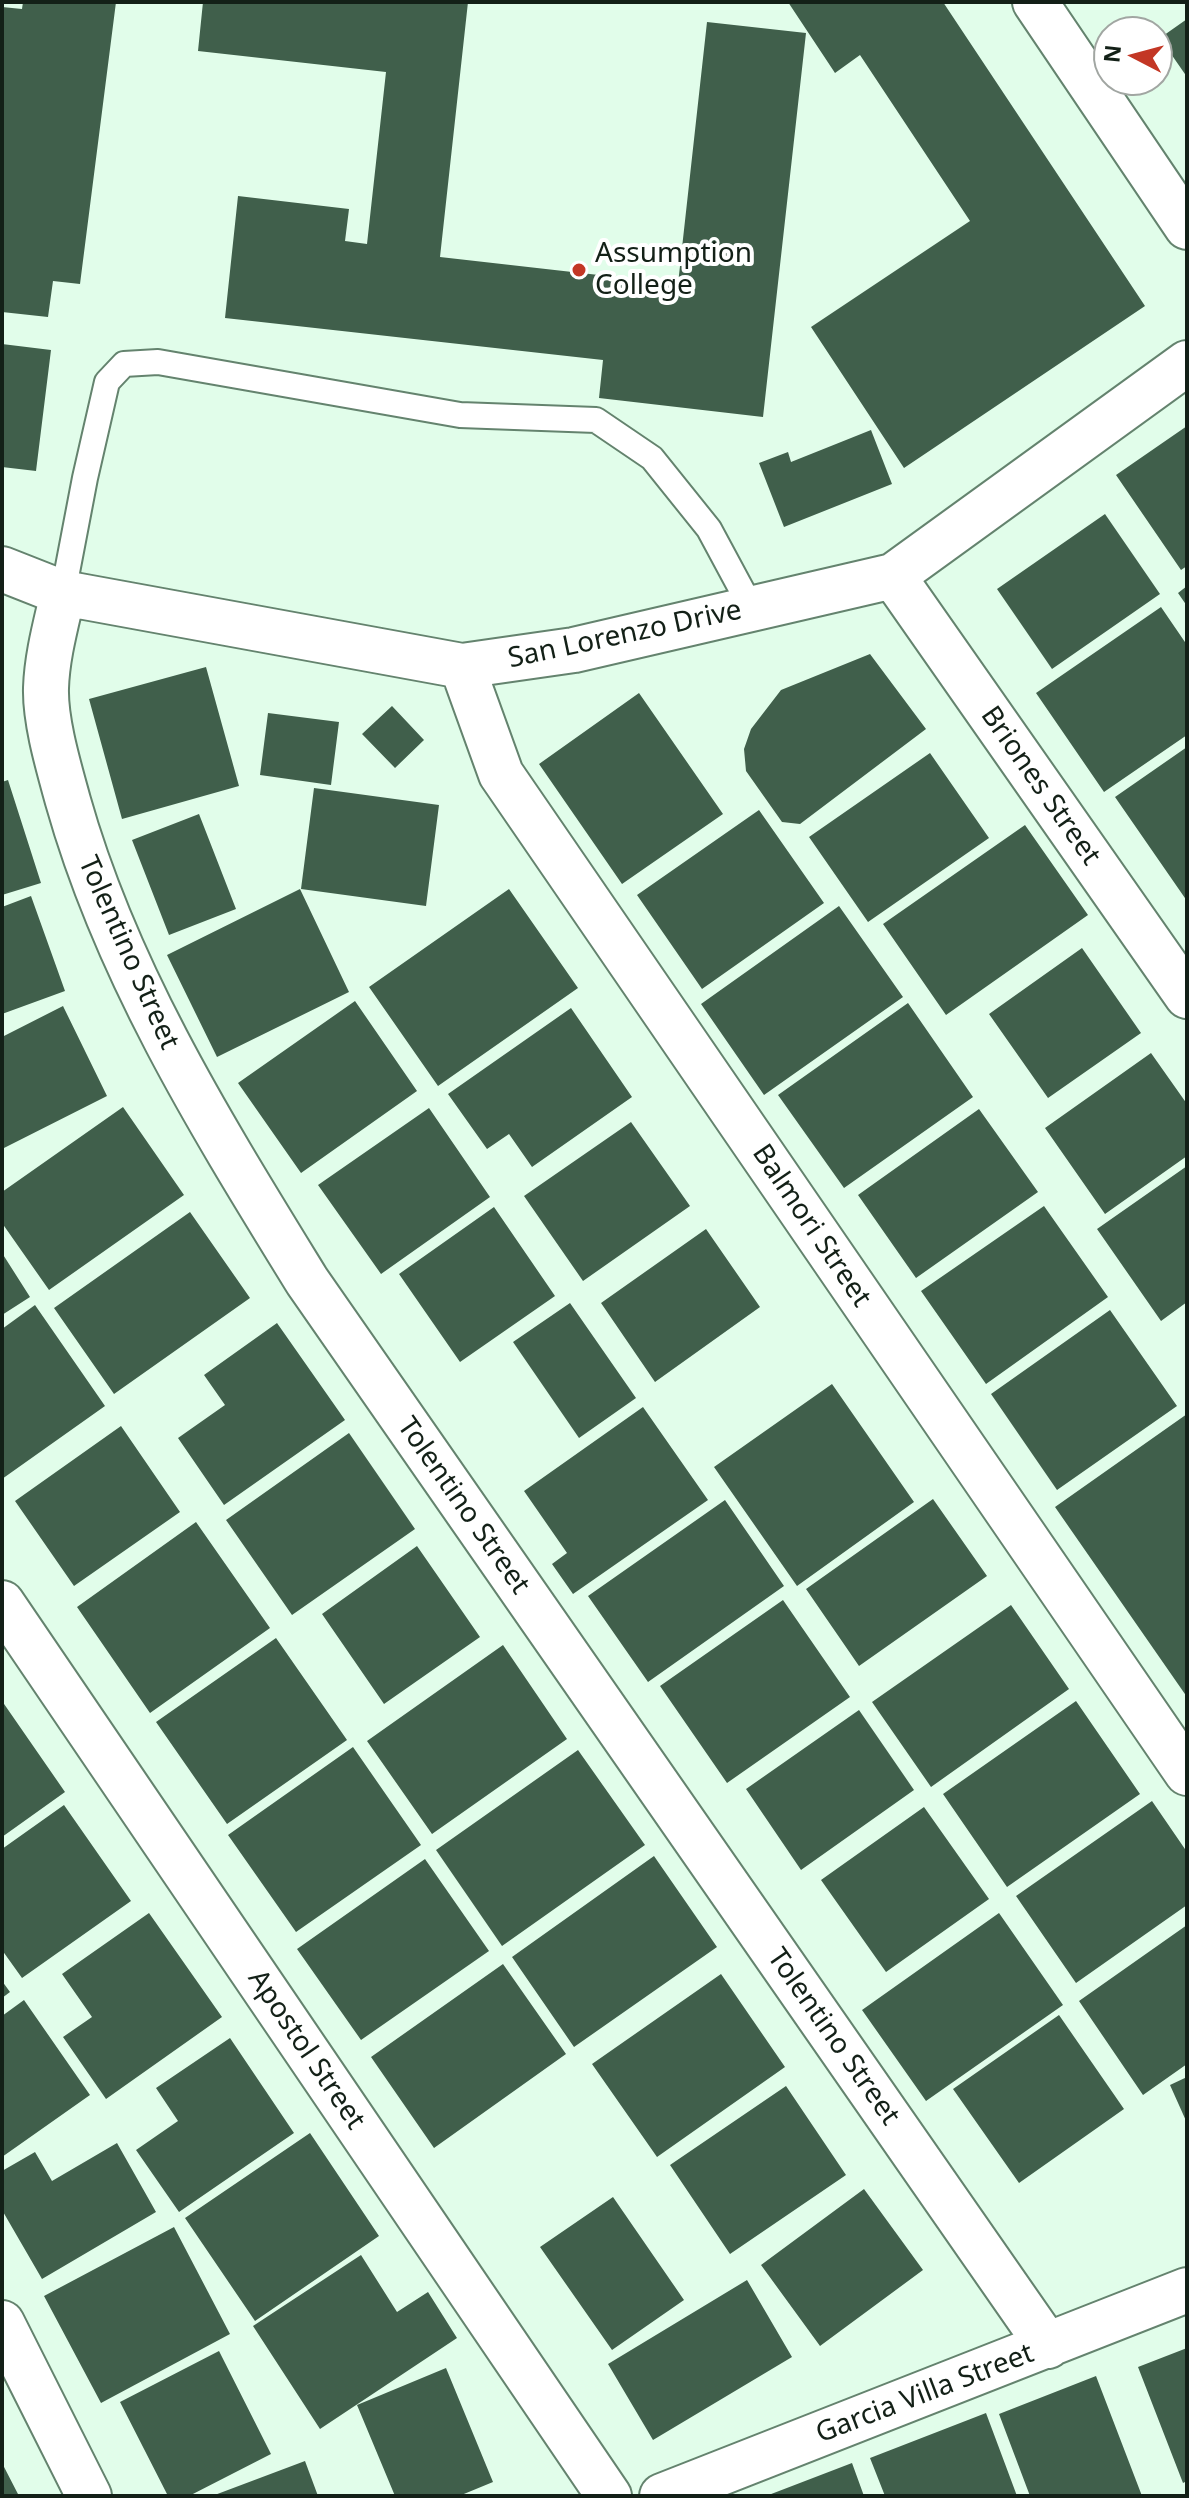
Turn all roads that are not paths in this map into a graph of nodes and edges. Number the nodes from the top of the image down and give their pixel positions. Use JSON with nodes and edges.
{"nodes":[{"id":1,"x":1035,"y":2,"type":"edge"},
{"id":2,"x":1187,"y":227,"type":"edge"},
{"id":3,"x":1187,"y":363,"type":"edge"},
{"id":4,"x":2,"y":569,"type":"edge"},
{"id":5,"x":893,"y":576,"type":"junction"},
{"id":6,"x":63,"y":593,"type":"junction"},
{"id":7,"x":752,"y":609,"type":"junction"},
{"id":8,"x":462,"y":666,"type":"junction"},
{"id":9,"x":1187,"y":996,"type":"edge"},
{"id":10,"x":2,"y":1603,"type":"edge"},
{"id":11,"x":1187,"y":1773,"type":"edge"},
{"id":12,"x":1187,"y":2290,"type":"edge"},
{"id":13,"x":2,"y":2323,"type":"edge"},
{"id":14,"x":1048,"y":2346,"type":"junction"},
{"id":15,"x":89,"y":2496,"type":"edge"},
{"id":16,"x":609,"y":2496,"type":"edge"},
{"id":17,"x":662,"y":2496,"type":"edge"}],
"edges":[{"from":1,"to":2,"type":"street"},
{"from":3,"to":5,"type":"street","name":"San Lorenzo Drive"},
{"from":4,"to":6,"type":"street","name":"San Lorenzo Drive"},
{"from":5,"to":7,"type":"street","name":"San Lorenzo Drive"},
{"from":5,"to":9,"type":"street","name":"Briones Street"},
{"from":6,"to":7,"type":"lane"},
{"from":6,"to":8,"type":"street","name":"San Lorenzo Drive"},
{"from":6,"to":14,"type":"street","name":"Tolentino Street"},
{"from":7,"to":8,"type":"street","name":"San Lorenzo Drive"},
{"from":8,"to":11,"type":"street","name":"Balmori Street"},
{"from":10,"to":16,"type":"street","name":"Apostol Street"},
{"from":12,"to":14,"type":"street","name":"Garcia Villa Street"},
{"from":13,"to":15,"type":"street"},
{"from":14,"to":17,"type":"street","name":"Garcia Villa Street"}]}
